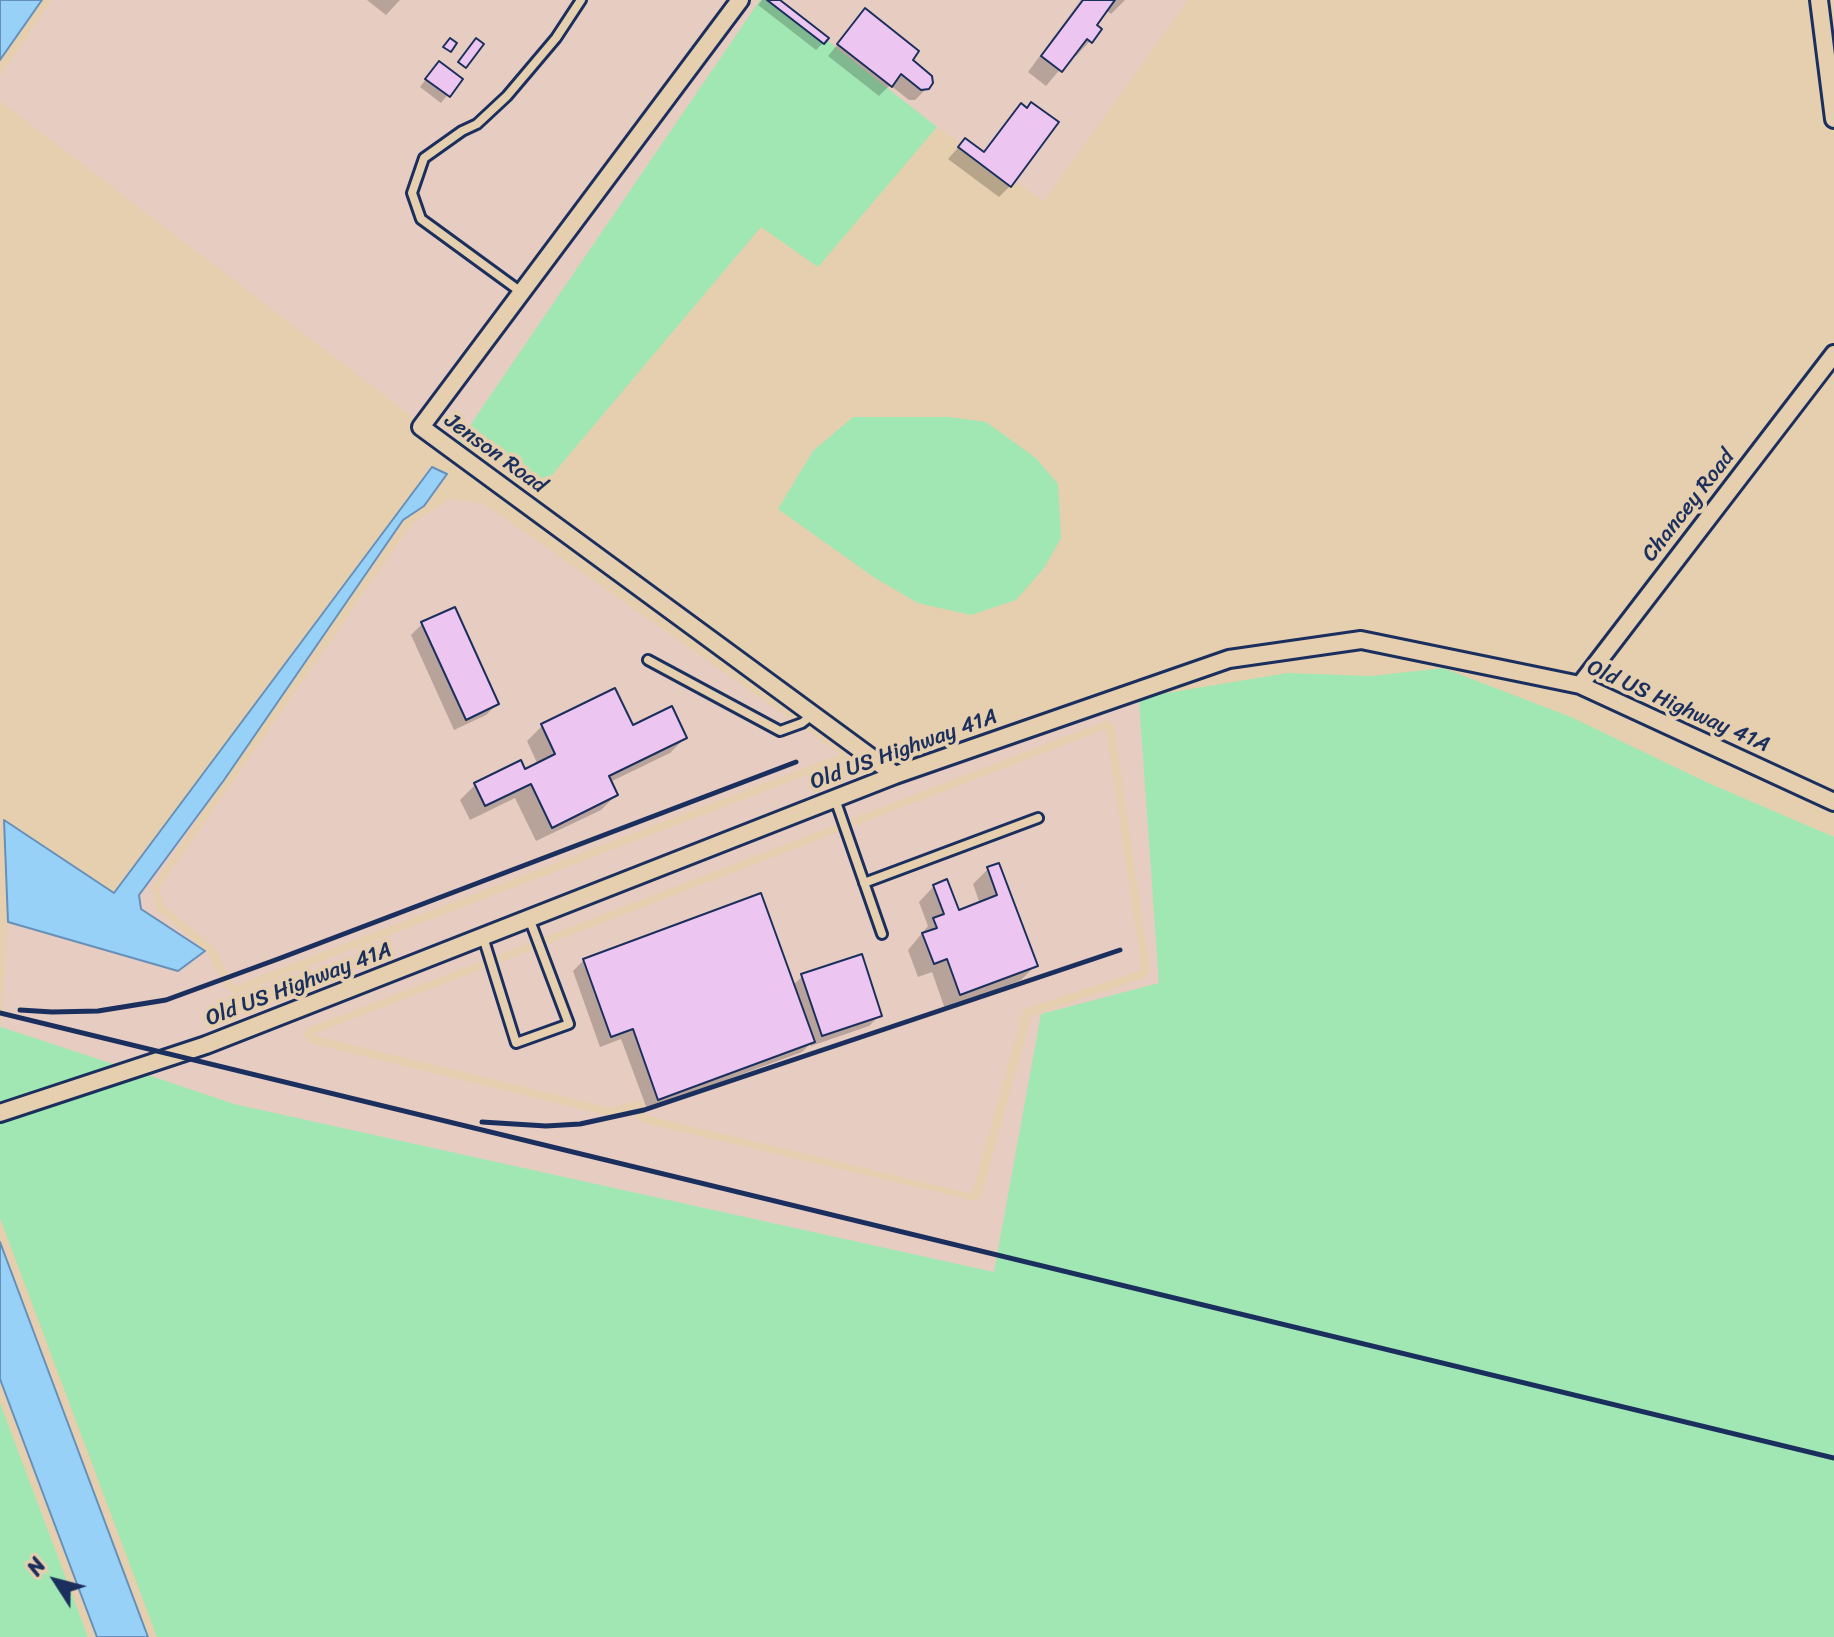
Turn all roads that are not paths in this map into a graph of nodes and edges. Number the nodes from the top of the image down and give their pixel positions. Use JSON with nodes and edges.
{"nodes":[{"id":1,"x":581,"y":0,"type":"edge"},
{"id":2,"x":740,"y":0,"type":"edge"},
{"id":3,"x":1819,"y":0,"type":"edge"},
{"id":4,"x":1834,"y":119,"type":"edge"},
{"id":5,"x":521,"y":292,"type":"junction"},
{"id":6,"x":1834,"y":354,"type":"edge"},
{"id":7,"x":648,"y":660,"type":"dead end"},
{"id":8,"x":1580,"y":685,"type":"junction"},
{"id":9,"x":813,"y":715,"type":"junction"},
{"id":10,"x":895,"y":775,"type":"junction"},
{"id":11,"x":835,"y":799,"type":"junction"},
{"id":12,"x":1834,"y":802,"type":"edge"},
{"id":13,"x":1038,"y":818,"type":"dead end"},
{"id":14,"x":864,"y":883,"type":"junction"},
{"id":15,"x":529,"y":918,"type":"junction"},
{"id":16,"x":882,"y":934,"type":"dead end"},
{"id":17,"x":483,"y":937,"type":"junction"},
{"id":18,"x":0,"y":1113,"type":"edge"}],
"edges":[{"from":1,"to":5,"type":"lane"},
{"from":2,"to":5,"type":"street","name":"Jenson Road"},
{"from":3,"to":4,"type":"street"},
{"from":5,"to":9,"type":"street","name":"Jenson Road"},
{"from":6,"to":8,"type":"street","name":"Chancey Road"},
{"from":7,"to":9,"type":"lane"},
{"from":8,"to":10,"type":"street","name":"Old US Highway 41A"},
{"from":8,"to":12,"type":"street","name":"Old US Highway 41A"},
{"from":9,"to":10,"type":"street","name":"Jenson Road"},
{"from":10,"to":11,"type":"street","name":"Old US Highway 41A"},
{"from":11,"to":14,"type":"lane"},
{"from":11,"to":15,"type":"street","name":"Old US Highway 41A"},
{"from":13,"to":14,"type":"lane"},
{"from":14,"to":16,"type":"lane"},
{"from":15,"to":17,"type":"street","name":"Old US Highway 41A"},
{"from":15,"to":17,"type":"lane"},
{"from":17,"to":18,"type":"street","name":"Old US Highway 41A"}]}
